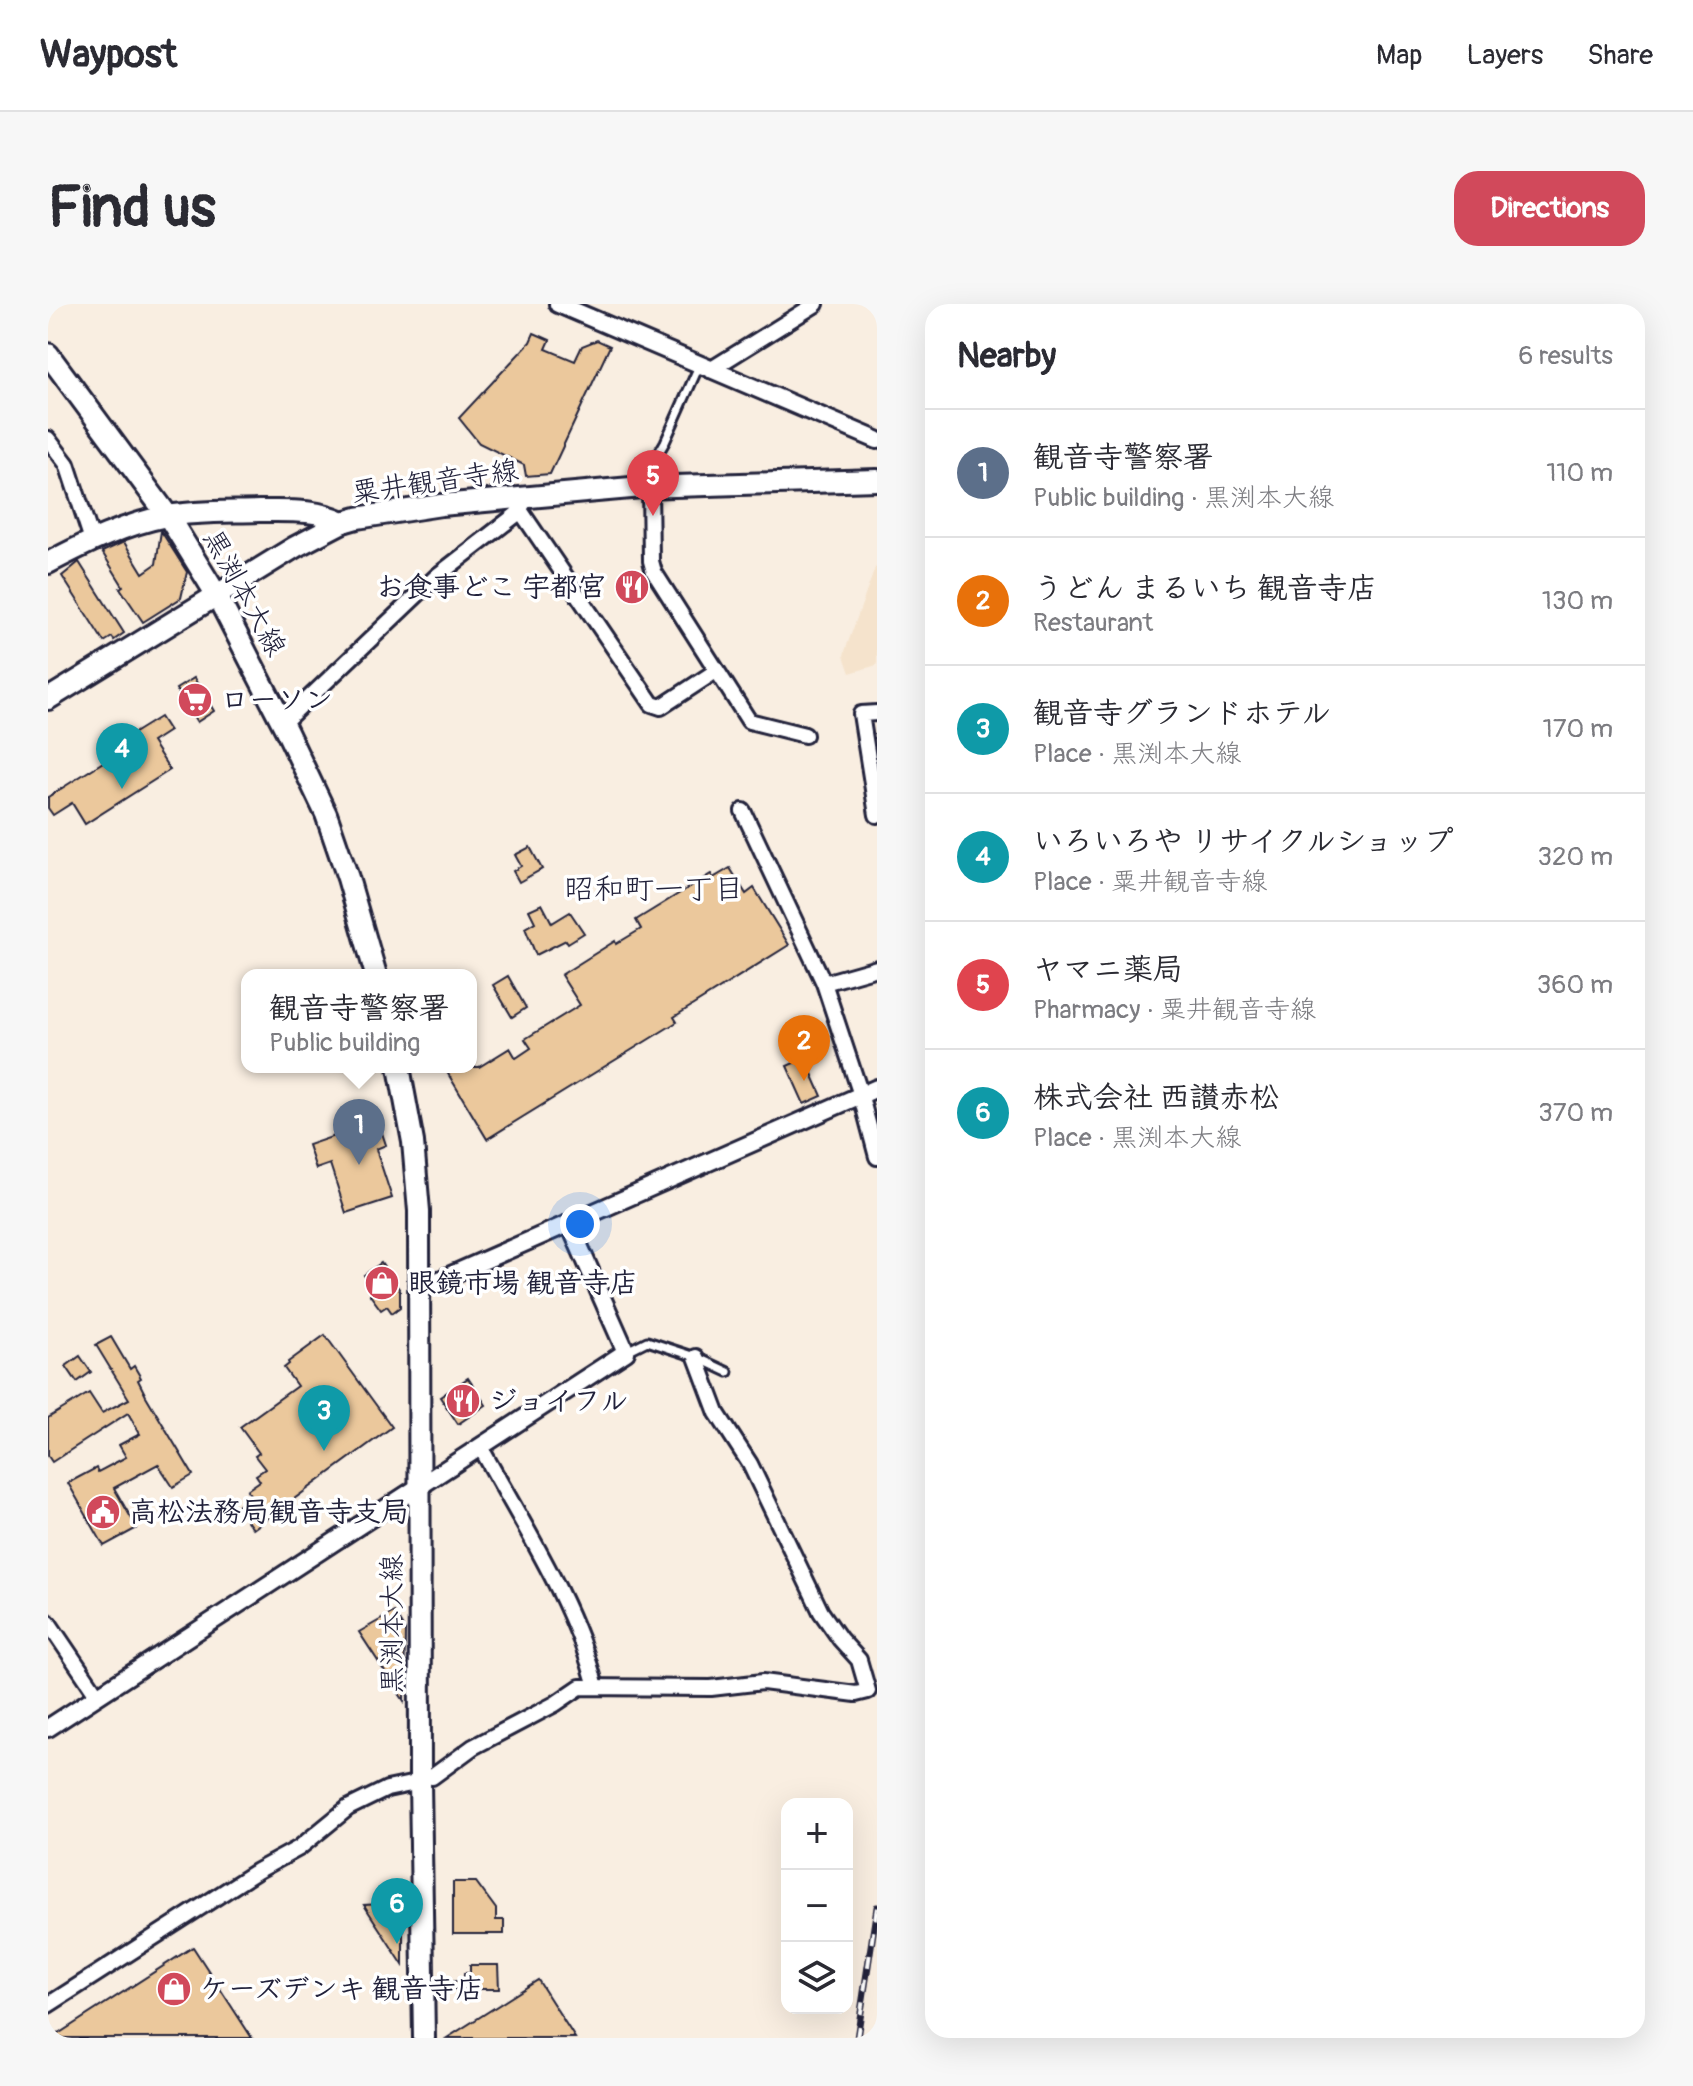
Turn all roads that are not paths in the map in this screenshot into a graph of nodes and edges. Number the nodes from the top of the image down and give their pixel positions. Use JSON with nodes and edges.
{"nodes":[{"id":1,"x":816,"y":304,"type":"edge"},
{"id":2,"x":561,"y":305,"type":"edge"},
{"id":3,"x":48,"y":354,"type":"edge"},
{"id":4,"x":705,"y":367,"type":"junction"},
{"id":5,"x":48,"y":439,"type":"edge"},
{"id":6,"x":877,"y":440,"type":"edge"},
{"id":7,"x":877,"y":480,"type":"edge"},
{"id":8,"x":646,"y":487,"type":"junction"},
{"id":9,"x":524,"y":504,"type":"junction"},
{"id":10,"x":168,"y":516,"type":"junction"},
{"id":11,"x":343,"y":522,"type":"junction"},
{"id":12,"x":92,"y":540,"type":"junction"},
{"id":13,"x":48,"y":563,"type":"edge"},
{"id":14,"x":216,"y":594,"type":"junction"},
{"id":15,"x":716,"y":671,"type":"junction"},
{"id":16,"x":48,"y":699,"type":"edge"},
{"id":17,"x":877,"y":713,"type":"edge"},
{"id":18,"x":289,"y":717,"type":"dead end"},
{"id":19,"x":805,"y":735,"type":"dead end"},
{"id":20,"x":875,"y":794,"type":"edge"},
{"id":21,"x":743,"y":811,"type":"dead end"},
{"id":22,"x":877,"y":815,"type":"edge"},
{"id":23,"x":877,"y":968,"type":"edge"},
{"id":24,"x":374,"y":969,"type":"edge"},
{"id":25,"x":824,"y":983,"type":"junction"},
{"id":26,"x":400,"y":1073,"type":"edge"},
{"id":27,"x":877,"y":1088,"type":"edge"},
{"id":28,"x":861,"y":1095,"type":"junction"},
{"id":29,"x":877,"y":1157,"type":"edge"},
{"id":30,"x":569,"y":1223,"type":"junction"},
{"id":31,"x":419,"y":1289,"type":"junction"},
{"id":32,"x":626,"y":1352,"type":"junction"},
{"id":33,"x":696,"y":1357,"type":"junction"},
{"id":34,"x":728,"y":1372,"type":"dead end"},
{"id":35,"x":481,"y":1448,"type":"junction"},
{"id":36,"x":420,"y":1485,"type":"junction"},
{"id":37,"x":48,"y":1622,"type":"edge"},
{"id":38,"x":596,"y":1687,"type":"junction"},
{"id":39,"x":98,"y":1696,"type":"junction"},
{"id":40,"x":48,"y":1728,"type":"edge"},
{"id":41,"x":432,"y":1777,"type":"dead end"},
{"id":42,"x":411,"y":1784,"type":"dead end"},
{"id":43,"x":48,"y":2005,"type":"edge"},
{"id":44,"x":424,"y":2038,"type":"edge"}],
"edges":[{"from":1,"to":4,"type":"street"},
{"from":2,"to":4,"type":"street"},
{"from":3,"to":10,"type":"main road","name":"黒渕本大線"},
{"from":4,"to":6,"type":"street"},
{"from":4,"to":8,"type":"lane"},
{"from":5,"to":12,"type":"street"},
{"from":7,"to":8,"type":"main road","name":"粟井観音寺線"},
{"from":8,"to":9,"type":"main road","name":"粟井観音寺線"},
{"from":8,"to":15,"type":"street"},
{"from":9,"to":11,"type":"main road","name":"粟井観音寺線"},
{"from":9,"to":15,"type":"street"},
{"from":9,"to":18,"type":"street"},
{"from":10,"to":11,"type":"main road"},
{"from":10,"to":12,"type":"main road"},
{"from":10,"to":14,"type":"main road","name":"黒渕本大線"},
{"from":11,"to":14,"type":"main road","name":"粟井観音寺線"},
{"from":12,"to":13,"type":"main road"},
{"from":14,"to":16,"type":"main road","name":"粟井観音寺線"},
{"from":14,"to":24,"type":"main road","name":"黒渕本大線"},
{"from":15,"to":19,"type":"street"},
{"from":17,"to":20,"type":"street"},
{"from":20,"to":22,"type":"street"},
{"from":21,"to":25,"type":"street"},
{"from":23,"to":25,"type":"street"},
{"from":25,"to":28,"type":"street"},
{"from":26,"to":31,"type":"main road","name":"黒渕本大線"},
{"from":27,"to":28,"type":"street"},
{"from":28,"to":29,"type":"street"},
{"from":28,"to":30,"type":"street"},
{"from":30,"to":31,"type":"street"},
{"from":30,"to":32,"type":"street"},
{"from":31,"to":36,"type":"main road","name":"黒渕本大線"},
{"from":32,"to":33,"type":"lane"},
{"from":32,"to":35,"type":"street"},
{"from":33,"to":34,"type":"lane"},
{"from":33,"to":38,"type":"street"},
{"from":35,"to":36,"type":"street"},
{"from":35,"to":38,"type":"street"},
{"from":36,"to":39,"type":"street"},
{"from":36,"to":44,"type":"main road","name":"黒渕本大線"},
{"from":37,"to":39,"type":"street"},
{"from":38,"to":41,"type":"street"},
{"from":39,"to":40,"type":"street"},
{"from":42,"to":43,"type":"street"}]}
